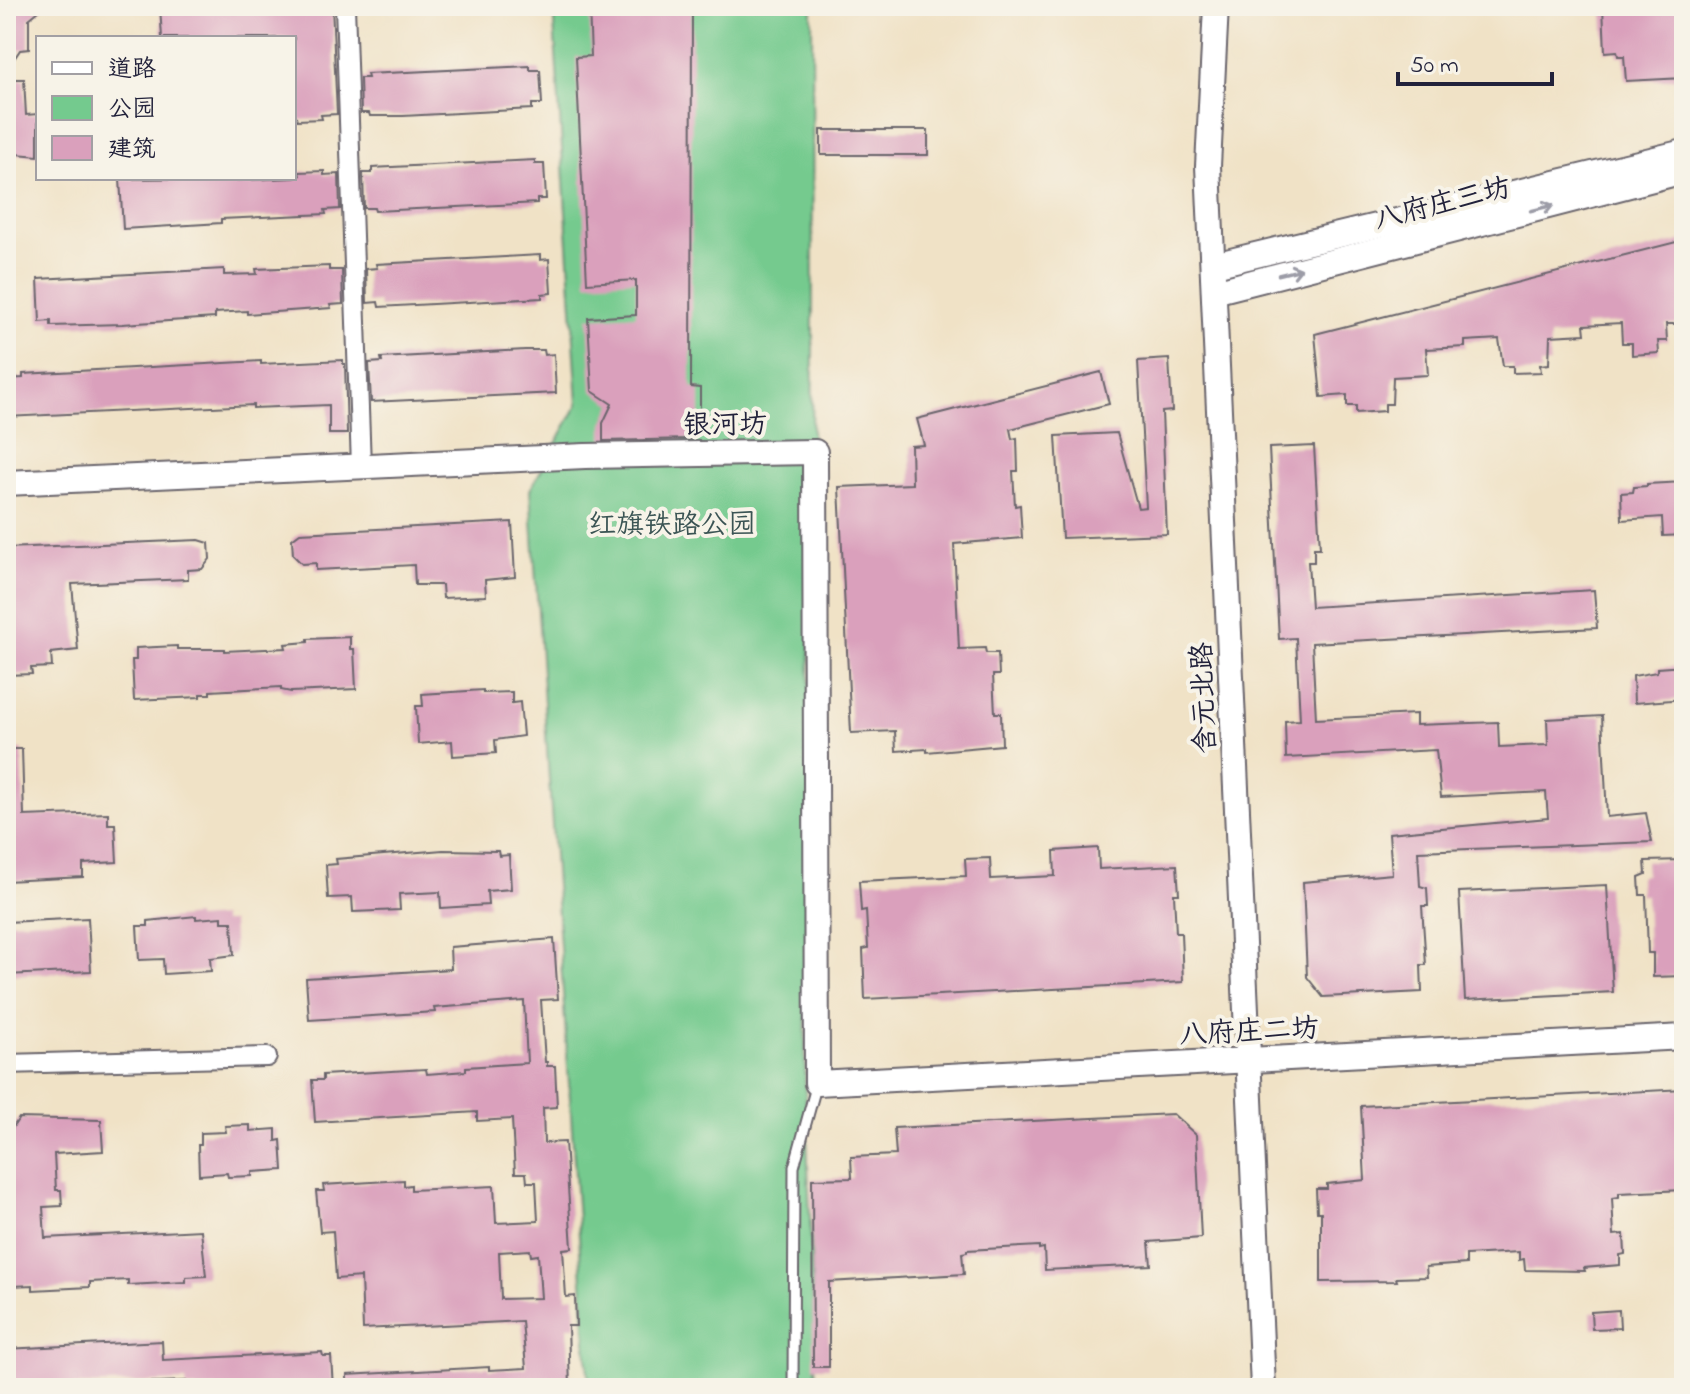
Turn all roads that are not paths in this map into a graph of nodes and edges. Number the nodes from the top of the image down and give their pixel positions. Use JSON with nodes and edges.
{"nodes":[{"id":1,"x":345,"y":6,"type":"edge"},
{"id":2,"x":1216,"y":6,"type":"edge"},
{"id":3,"x":1684,"y":152,"type":"edge"},
{"id":4,"x":1684,"y":171,"type":"edge"},
{"id":5,"x":1214,"y":265,"type":"junction"},
{"id":6,"x":1214,"y":292,"type":"junction"},
{"id":7,"x":361,"y":466,"type":"junction"},
{"id":8,"x":6,"y":483,"type":"edge"},
{"id":9,"x":1684,"y":1037,"type":"edge"},
{"id":10,"x":267,"y":1057,"type":"dead end"},
{"id":11,"x":1248,"y":1060,"type":"junction"},
{"id":12,"x":6,"y":1064,"type":"edge"},
{"id":13,"x":817,"y":1083,"type":"junction"},
{"id":14,"x":793,"y":1388,"type":"edge"},
{"id":15,"x":1263,"y":1388,"type":"edge"}],
"edges":[{"from":1,"to":7,"type":"street"},
{"from":2,"to":5,"type":"street","name":"含元北路"},
{"from":3,"to":5,"type":"street","name":"八府庄三坊"},
{"from":6,"to":4,"type":"street","name":"八府庄三坊","one_way":true},
{"from":5,"to":6,"type":"street","name":"含元北路"},
{"from":6,"to":11,"type":"street","name":"含元北路"},
{"from":7,"to":8,"type":"street","name":"银河坊"},
{"from":7,"to":13,"type":"street","name":"银河坊"},
{"from":9,"to":11,"type":"street","name":"八府庄二坊"},
{"from":10,"to":12,"type":"street"},
{"from":11,"to":13,"type":"street","name":"八府庄二坊"},
{"from":11,"to":15,"type":"street","name":"含元北路"},
{"from":13,"to":14,"type":"lane"}]}
